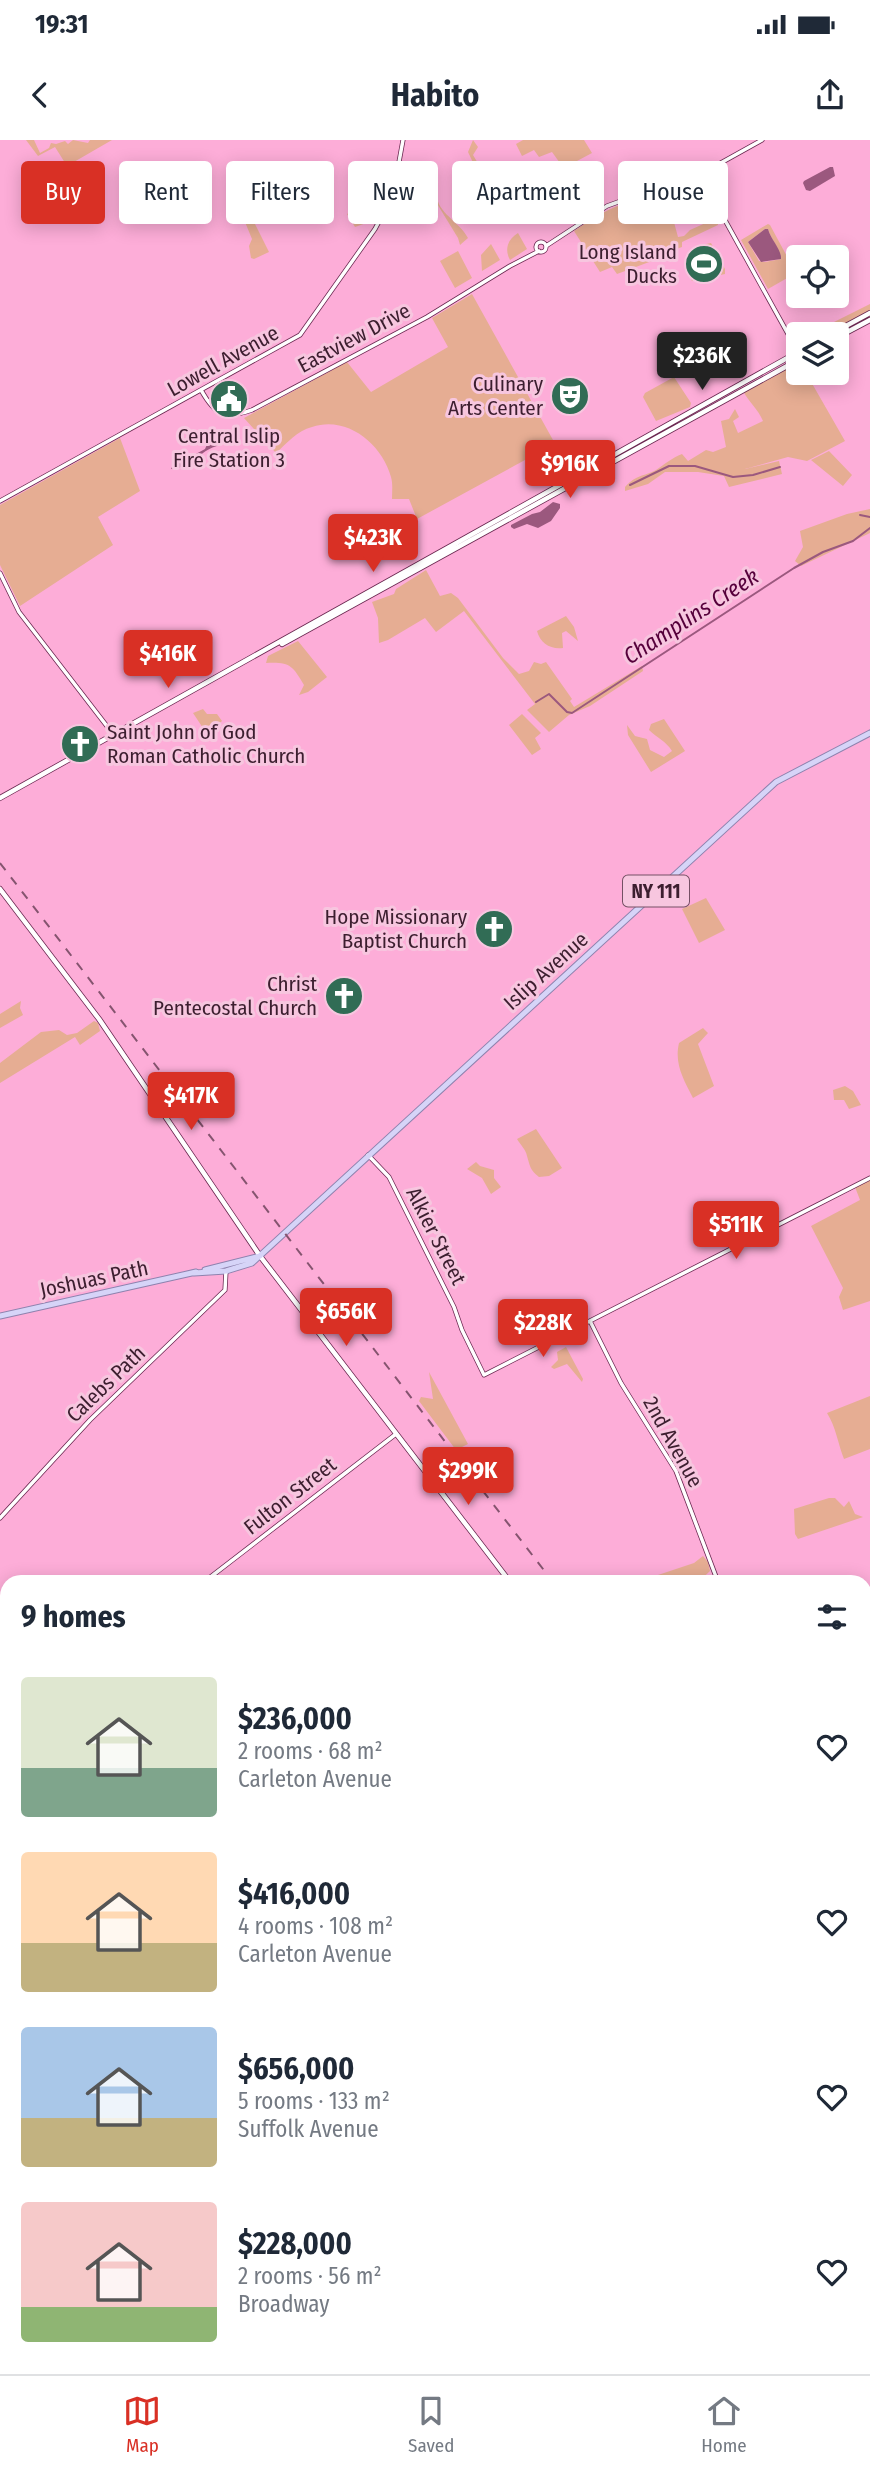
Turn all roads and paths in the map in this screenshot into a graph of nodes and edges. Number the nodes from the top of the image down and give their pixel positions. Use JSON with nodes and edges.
{"nodes":[{"id":1,"x":402,"y":140,"type":"edge"},
{"id":2,"x":762,"y":140,"type":"edge"},
{"id":3,"x":726,"y":161,"type":"edge"},
{"id":4,"x":618,"y":202,"type":"edge"},
{"id":5,"x":727,"y":224,"type":"edge"},
{"id":6,"x":545,"y":245,"type":"junction"},
{"id":7,"x":538,"y":249,"type":"junction"},
{"id":8,"x":870,"y":313,"type":"edge"},
{"id":9,"x":870,"y":320,"type":"edge"},
{"id":10,"x":849,"y":324,"type":"edge"},
{"id":11,"x":786,"y":330,"type":"edge"},
{"id":12,"x":849,"y":331,"type":"edge"},
{"id":13,"x":786,"y":359,"type":"edge"},
{"id":14,"x":786,"y":367,"type":"edge"},
{"id":15,"x":201,"y":390,"type":"junction"},
{"id":16,"x":0,"y":501,"type":"edge"},
{"id":17,"x":0,"y":573,"type":"edge"},
{"id":18,"x":244,"y":663,"type":"junction"},
{"id":19,"x":870,"y":733,"type":"edge"},
{"id":20,"x":114,"y":735,"type":"junction"},
{"id":21,"x":0,"y":798,"type":"edge"},
{"id":22,"x":0,"y":889,"type":"edge"},
{"id":23,"x":368,"y":1155,"type":"junction"},
{"id":24,"x":870,"y":1178,"type":"edge"},
{"id":25,"x":260,"y":1256,"type":"junction"},
{"id":26,"x":234,"y":1264,"type":"junction"},
{"id":27,"x":226,"y":1271,"type":"junction"},
{"id":28,"x":194,"y":1273,"type":"junction"},
{"id":29,"x":0,"y":1316,"type":"edge"},
{"id":30,"x":590,"y":1321,"type":"junction"},
{"id":31,"x":396,"y":1434,"type":"junction"},
{"id":32,"x":0,"y":1518,"type":"edge"},
{"id":33,"x":213,"y":1575,"type":"edge"},
{"id":34,"x":505,"y":1575,"type":"edge"},
{"id":35,"x":715,"y":1575,"type":"edge"}],
"edges":[{"from":1,"to":15,"type":"street","name":"Lowell Avenue"},
{"from":2,"to":3,"type":"street","name":"Eastview Drive"},
{"from":4,"to":6,"type":"street","name":"Eastview Drive"},
{"from":5,"to":11,"type":"street"},
{"from":6,"to":7,"type":"street","name":"Eastview Drive"},
{"from":6,"to":7,"type":"street","name":"Eastview Drive"},
{"from":7,"to":15,"type":"street","name":"Eastview Drive"},
{"from":8,"to":10,"type":"main road"},
{"from":9,"to":12,"type":"main road"},
{"from":13,"to":18,"type":"main road"},
{"from":14,"to":18,"type":"main road"},
{"from":15,"to":16,"type":"street","name":"Lowell Avenue"},
{"from":17,"to":20,"type":"street"},
{"from":18,"to":20,"type":"main road"},
{"from":19,"to":23,"type":"main road","name":"Islip Avenue","number":"NY 111"},
{"from":20,"to":21,"type":"main road"},
{"from":22,"to":25,"type":"main road"},
{"from":23,"to":25,"type":"main road","name":"Islip Avenue","number":"NY 111"},
{"from":23,"to":30,"type":"street","name":"Alkier Street"},
{"from":24,"to":30,"type":"street"},
{"from":25,"to":26,"type":"main road","name":"Joshuas Path","number":"NY 111"},
{"from":25,"to":27,"type":"main road","name":"Joshuas Path","number":"NY 111"},
{"from":25,"to":31,"type":"main road"},
{"from":26,"to":27,"type":"main road"},
{"from":26,"to":28,"type":"main road","name":"Joshuas Path","number":"NY 111"},
{"from":27,"to":28,"type":"main road","name":"Joshuas Path","number":"NY 111"},
{"from":27,"to":32,"type":"street","name":"Calebs Path"},
{"from":28,"to":29,"type":"main road","name":"Joshuas Path","number":"NY 111"},
{"from":30,"to":35,"type":"street","name":"2nd Avenue"},
{"from":31,"to":33,"type":"street","name":"Fulton Street"},
{"from":31,"to":34,"type":"main road"}]}
